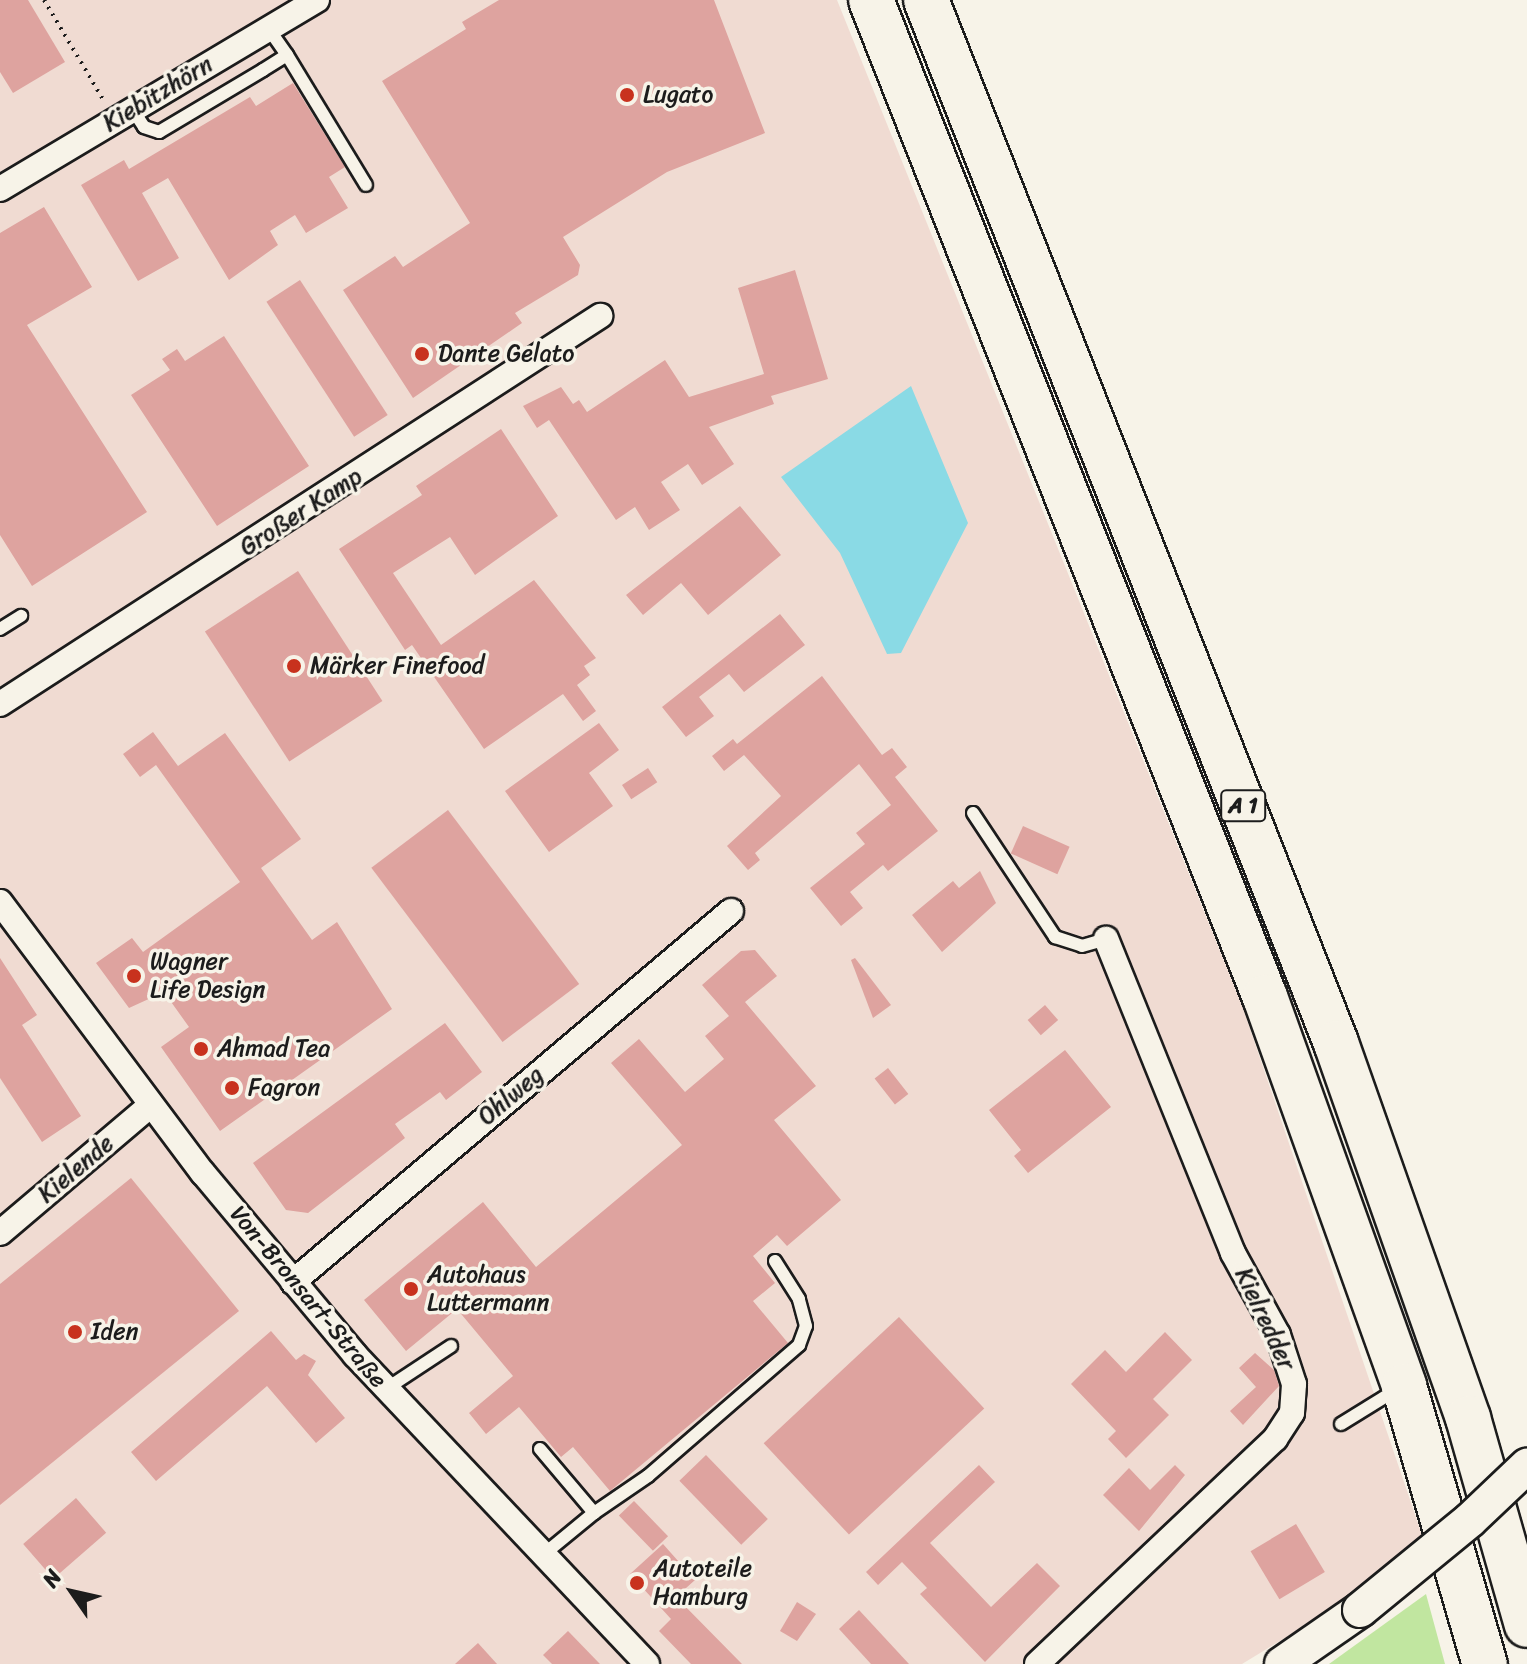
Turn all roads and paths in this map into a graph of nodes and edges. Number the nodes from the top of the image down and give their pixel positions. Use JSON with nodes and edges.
{"nodes":[{"id":1,"x":44,"y":0,"type":"edge"},
{"id":2,"x":317,"y":0,"type":"edge"},
{"id":3,"x":871,"y":0,"type":"edge"},
{"id":4,"x":926,"y":0,"type":"edge"},
{"id":5,"x":269,"y":29,"type":"junction"},
{"id":6,"x":287,"y":55,"type":"junction"},
{"id":7,"x":124,"y":115,"type":"junction"},
{"id":8,"x":366,"y":185,"type":"dead end"},
{"id":9,"x":0,"y":189,"type":"edge"},
{"id":10,"x":600,"y":316,"type":"dead end"},
{"id":11,"x":21,"y":616,"type":"dead end"},
{"id":12,"x":0,"y":629,"type":"edge"},
{"id":13,"x":0,"y":704,"type":"edge"},
{"id":14,"x":973,"y":813,"type":"dead end"},
{"id":15,"x":0,"y":902,"type":"edge"},
{"id":16,"x":731,"y":911,"type":"dead end"},
{"id":17,"x":1106,"y":939,"type":"joint"},
{"id":18,"x":151,"y":1105,"type":"junction"},
{"id":19,"x":0,"y":1233,"type":"edge"},
{"id":20,"x":775,"y":1261,"type":"dead end"},
{"id":21,"x":293,"y":1282,"type":"junction"},
{"id":22,"x":451,"y":1346,"type":"dead end"},
{"id":23,"x":1404,"y":1386,"type":"junction"},
{"id":24,"x":386,"y":1389,"type":"junction"},
{"id":25,"x":1341,"y":1424,"type":"dead end"},
{"id":26,"x":540,"y":1449,"type":"dead end"},
{"id":27,"x":1527,"y":1466,"type":"edge"},
{"id":28,"x":594,"y":1513,"type":"junction"},
{"id":29,"x":543,"y":1555,"type":"junction"},
{"id":30,"x":1527,"y":1625,"type":"edge"},
{"id":31,"x":647,"y":1664,"type":"edge"},
{"id":32,"x":1037,"y":1664,"type":"edge"},
{"id":33,"x":1282,"y":1664,"type":"edge"},
{"id":34,"x":1485,"y":1664,"type":"edge"}],
"edges":[{"from":1,"to":7,"type":"path"},
{"from":2,"to":5,"type":"street","name":"Kiebitzhörn"},
{"from":3,"to":23,"type":"highway","number":"A 1"},
{"from":4,"to":30,"type":"highway","number":"A 1"},
{"from":5,"to":6,"type":"lane"},
{"from":5,"to":7,"type":"street","name":"Kiebitzhörn"},
{"from":6,"to":7,"type":"lane"},
{"from":6,"to":8,"type":"lane"},
{"from":7,"to":9,"type":"street","name":"Kiebitzhörn"},
{"from":10,"to":13,"type":"street","name":"Großer Kamp"},
{"from":11,"to":12,"type":"lane"},
{"from":14,"to":17,"type":"lane"},
{"from":15,"to":18,"type":"street","name":"Von-Bronsart-Straße"},
{"from":16,"to":21,"type":"street","name":"Ohlweg"},
{"from":17,"to":32,"type":"street","name":"Kielredder"},
{"from":18,"to":19,"type":"street","name":"Kielende"},
{"from":18,"to":21,"type":"street","name":"Von-Bronsart-Straße"},
{"from":20,"to":28,"type":"lane"},
{"from":21,"to":24,"type":"street","name":"Von-Bronsart-Straße"},
{"from":22,"to":24,"type":"lane"},
{"from":23,"to":25,"type":"lane"},
{"from":23,"to":34,"type":"highway","number":"A 1"},
{"from":24,"to":29,"type":"street","name":"Von-Bronsart-Straße"},
{"from":26,"to":28,"type":"lane"},
{"from":27,"to":33,"type":"main road","bridge":true},
{"from":28,"to":29,"type":"lane"},
{"from":29,"to":31,"type":"street","name":"Von-Bronsart-Straße"}]}
